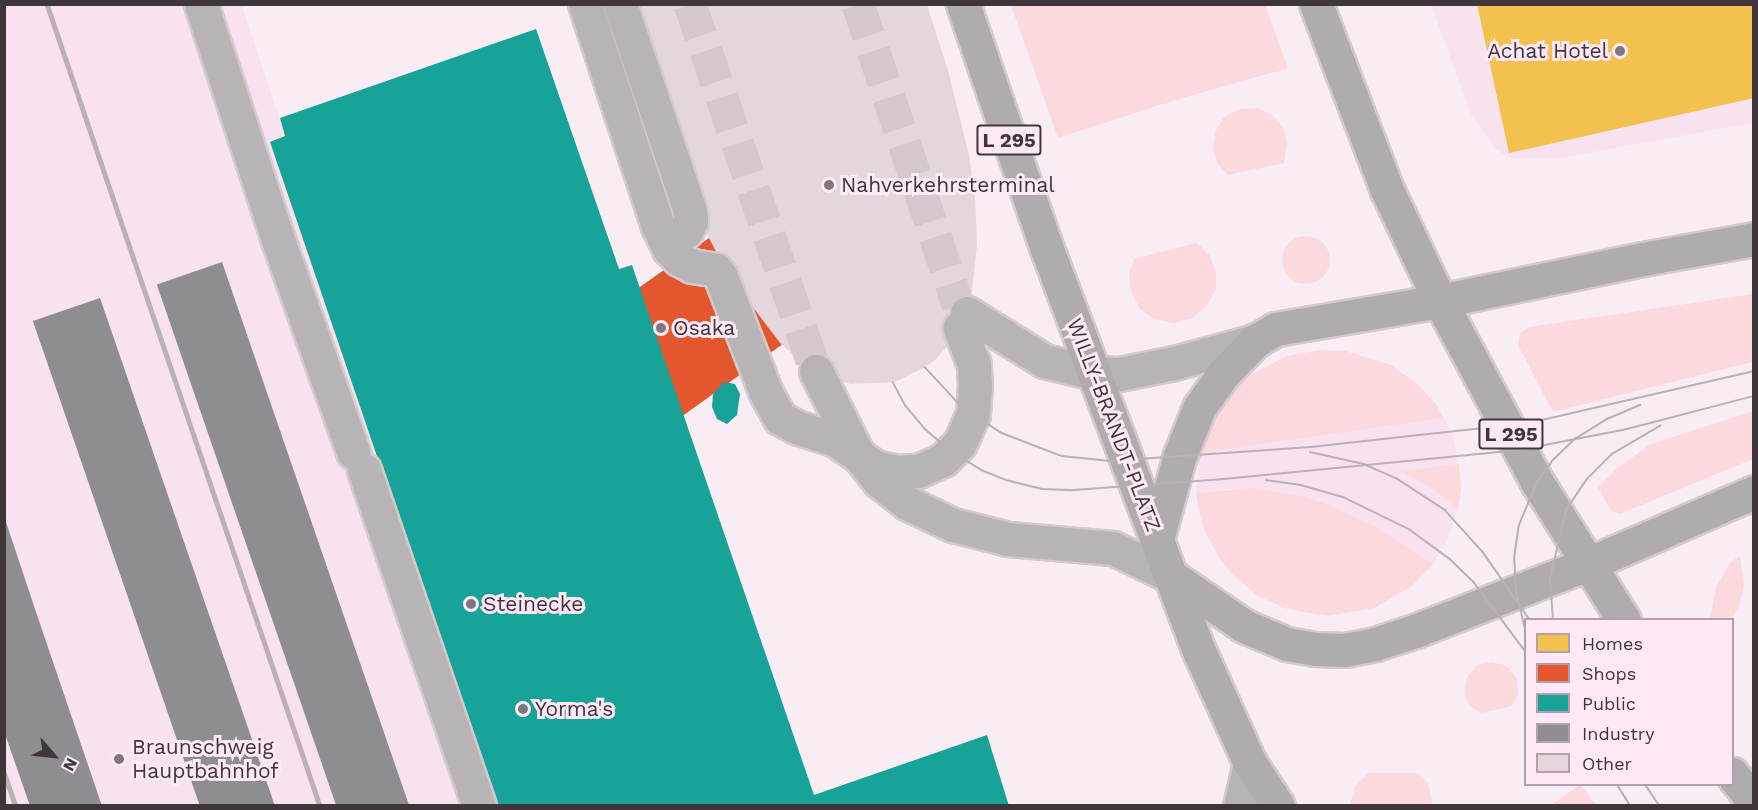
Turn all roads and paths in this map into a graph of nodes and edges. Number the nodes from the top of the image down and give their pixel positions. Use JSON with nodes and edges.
{"nodes":[{"id":1,"x":201,"y":4,"type":"edge"},
{"id":2,"x":585,"y":4,"type":"edge"},
{"id":3,"x":620,"y":4,"type":"edge"},
{"id":4,"x":963,"y":4,"type":"edge"},
{"id":5,"x":1316,"y":4,"type":"edge"},
{"id":6,"x":658,"y":226,"type":"junction"},
{"id":7,"x":1754,"y":239,"type":"edge"},
{"id":8,"x":1440,"y":302,"type":"junction"},
{"id":9,"x":1255,"y":341,"type":"junction"},
{"id":10,"x":816,"y":371,"type":"tunnel mouth"},
{"id":11,"x":1094,"y":373,"type":"junction"},
{"id":12,"x":857,"y":453,"type":"junction"},
{"id":13,"x":1741,"y":497,"type":"edge"},
{"id":14,"x":1157,"y":540,"type":"junction"},
{"id":15,"x":1588,"y":564,"type":"junction"},
{"id":16,"x":1170,"y":576,"type":"junction"},
{"id":17,"x":1623,"y":618,"type":"edge"},
{"id":18,"x":1250,"y":763,"type":"junction"},
{"id":19,"x":1734,"y":777,"type":"edge"},
{"id":20,"x":1754,"y":802,"type":"edge"},
{"id":21,"x":479,"y":806,"type":"edge"},
{"id":22,"x":1240,"y":806,"type":"edge"},
{"id":23,"x":1278,"y":806,"type":"edge"}],
"edges":[{"from":1,"to":21,"type":"lane"},
{"from":2,"to":6,"type":"lane"},
{"from":3,"to":6,"type":"lane"},
{"from":4,"to":11,"type":"main road","name":"WILLY-BRANDT-PLATZ","number":"L 295"},
{"from":5,"to":8,"type":"main road","number":"L 295"},
{"from":6,"to":12,"type":"lane"},
{"from":7,"to":8,"type":"main road"},
{"from":8,"to":9,"type":"main road"},
{"from":8,"to":15,"type":"main road","number":"L 295"},
{"from":9,"to":11,"type":"lane"},
{"from":9,"to":14,"type":"main road"},
{"from":10,"to":12,"type":"lane"},
{"from":11,"to":12,"type":"lane"},
{"from":11,"to":14,"type":"main road","name":"WILLY-BRANDT-PLATZ","number":"L 295"},
{"from":12,"to":16,"type":"lane"},
{"from":13,"to":15,"type":"main road"},
{"from":14,"to":16,"type":"main road","name":"WILLY-BRANDT-PLATZ","number":"L 295"},
{"from":15,"to":16,"type":"main road"},
{"from":15,"to":17,"type":"main road","number":"L 295"},
{"from":16,"to":18,"type":"main road","name":"WILLY-BRANDT-PLATZ","number":"L 295"},
{"from":18,"to":22,"type":"lane"},
{"from":18,"to":23,"type":"main road","name":"WILLY-BRANDT-PLATZ","number":"L 295"},
{"from":19,"to":20,"type":"main road"}]}
